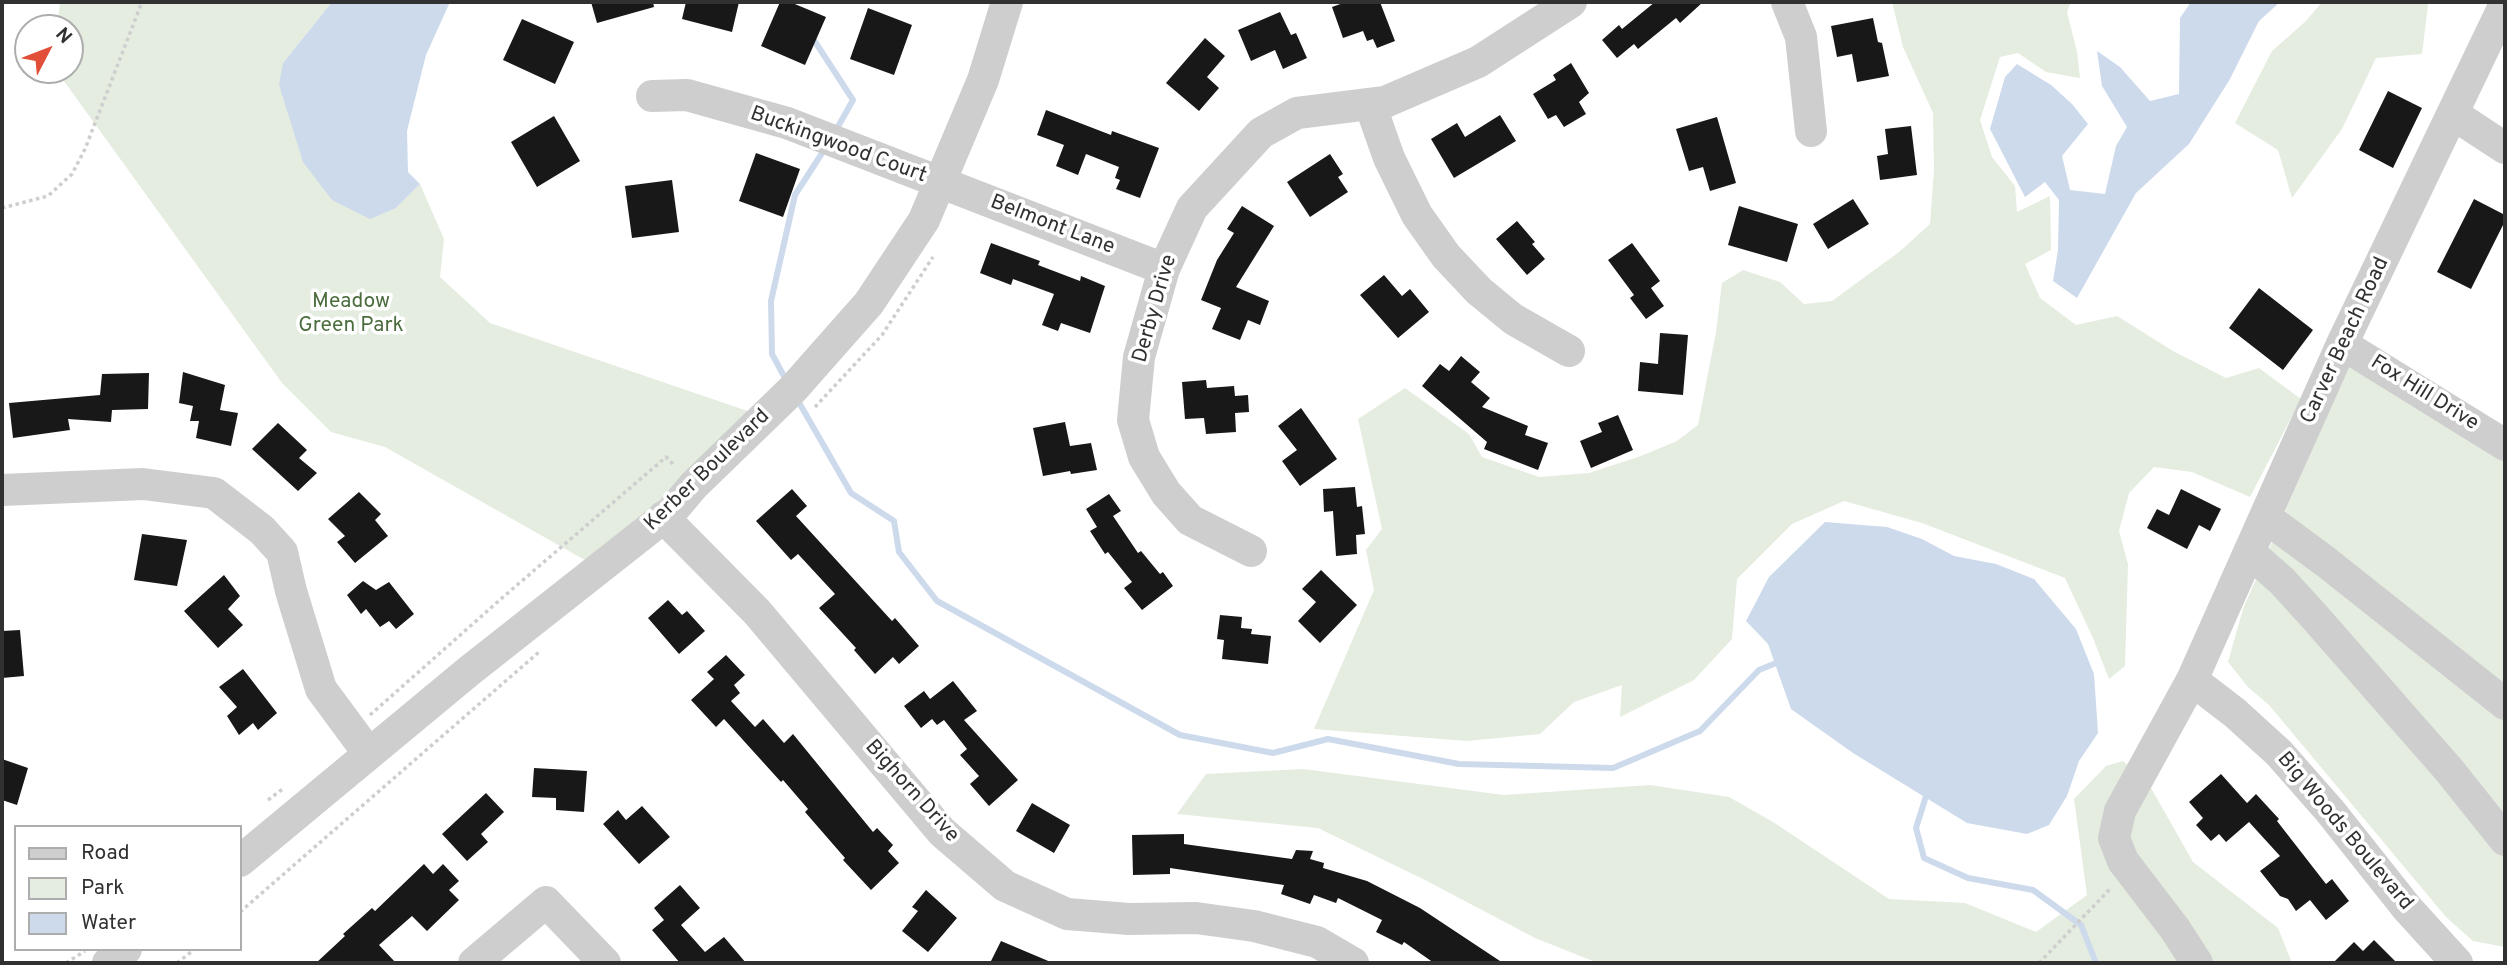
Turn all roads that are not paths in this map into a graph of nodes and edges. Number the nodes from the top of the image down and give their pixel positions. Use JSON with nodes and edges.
{"nodes":[{"id":1,"x":1007,"y":2,"type":"edge"},
{"id":2,"x":1572,"y":2,"type":"edge"},
{"id":3,"x":1787,"y":2,"type":"edge"},
{"id":4,"x":2505,"y":4,"type":"edge"},
{"id":5,"x":652,"y":96,"type":"dead end"},
{"id":6,"x":1370,"y":104,"type":"junction"},
{"id":7,"x":2453,"y":114,"type":"junction"},
{"id":8,"x":1811,"y":131,"type":"dead end"},
{"id":9,"x":2505,"y":148,"type":"edge"},
{"id":10,"x":941,"y":184,"type":"junction"},
{"id":11,"x":1164,"y":269,"type":"junction"},
{"id":12,"x":2342,"y":344,"type":"junction"},
{"id":13,"x":1569,"y":351,"type":"dead end"},
{"id":14,"x":2505,"y":445,"type":"edge"},
{"id":15,"x":2,"y":490,"type":"edge"},
{"id":16,"x":663,"y":517,"type":"junction"},
{"id":17,"x":2265,"y":517,"type":"junction"},
{"id":18,"x":1251,"y":551,"type":"dead end"},
{"id":19,"x":2249,"y":552,"type":"junction"},
{"id":20,"x":2192,"y":680,"type":"junction"},
{"id":21,"x":2505,"y":704,"type":"edge"},
{"id":22,"x":360,"y":743,"type":"junction"},
{"id":23,"x":2505,"y":840,"type":"edge"},
{"id":24,"x":242,"y":859,"type":"edge"},
{"id":25,"x":123,"y":951,"type":"edge"},
{"id":26,"x":108,"y":963,"type":"edge"},
{"id":27,"x":474,"y":963,"type":"edge"},
{"id":28,"x":606,"y":963,"type":"edge"},
{"id":29,"x":1353,"y":963,"type":"edge"},
{"id":30,"x":2197,"y":963,"type":"edge"},
{"id":31,"x":2458,"y":963,"type":"edge"}],
"edges":[{"from":1,"to":10,"type":"street","name":"Kerber Boulevard"},
{"from":2,"to":6,"type":"street","name":"Derby Drive"},
{"from":3,"to":8,"type":"street"},
{"from":4,"to":7,"type":"street","name":"Carver Beach Road"},
{"from":5,"to":10,"type":"street","name":"Buckingwood Court"},
{"from":6,"to":11,"type":"street","name":"Derby Drive"},
{"from":6,"to":13,"type":"street"},
{"from":7,"to":9,"type":"street"},
{"from":7,"to":12,"type":"street","name":"Carver Beach Road"},
{"from":10,"to":11,"type":"street","name":"Belmont Lane"},
{"from":10,"to":16,"type":"street","name":"Kerber Boulevard"},
{"from":11,"to":18,"type":"street","name":"Derby Drive"},
{"from":12,"to":14,"type":"street","name":"Fox Hill Drive"},
{"from":12,"to":17,"type":"street","name":"Carver Beach Road"},
{"from":15,"to":22,"type":"street"},
{"from":16,"to":22,"type":"street","name":"Kerber Boulevard"},
{"from":16,"to":29,"type":"street","name":"Bighorn Drive"},
{"from":17,"to":19,"type":"street","name":"Carver Beach Road"},
{"from":17,"to":21,"type":"street"},
{"from":19,"to":20,"type":"street","name":"Carver Beach Road"},
{"from":19,"to":23,"type":"street"},
{"from":20,"to":30,"type":"street","name":"Carver Beach Road"},
{"from":20,"to":31,"type":"street","name":"Big Woods Boulevard"},
{"from":22,"to":24,"type":"street","name":"Kerber Boulevard"},
{"from":25,"to":26,"type":"street"},
{"from":27,"to":28,"type":"street"}]}
